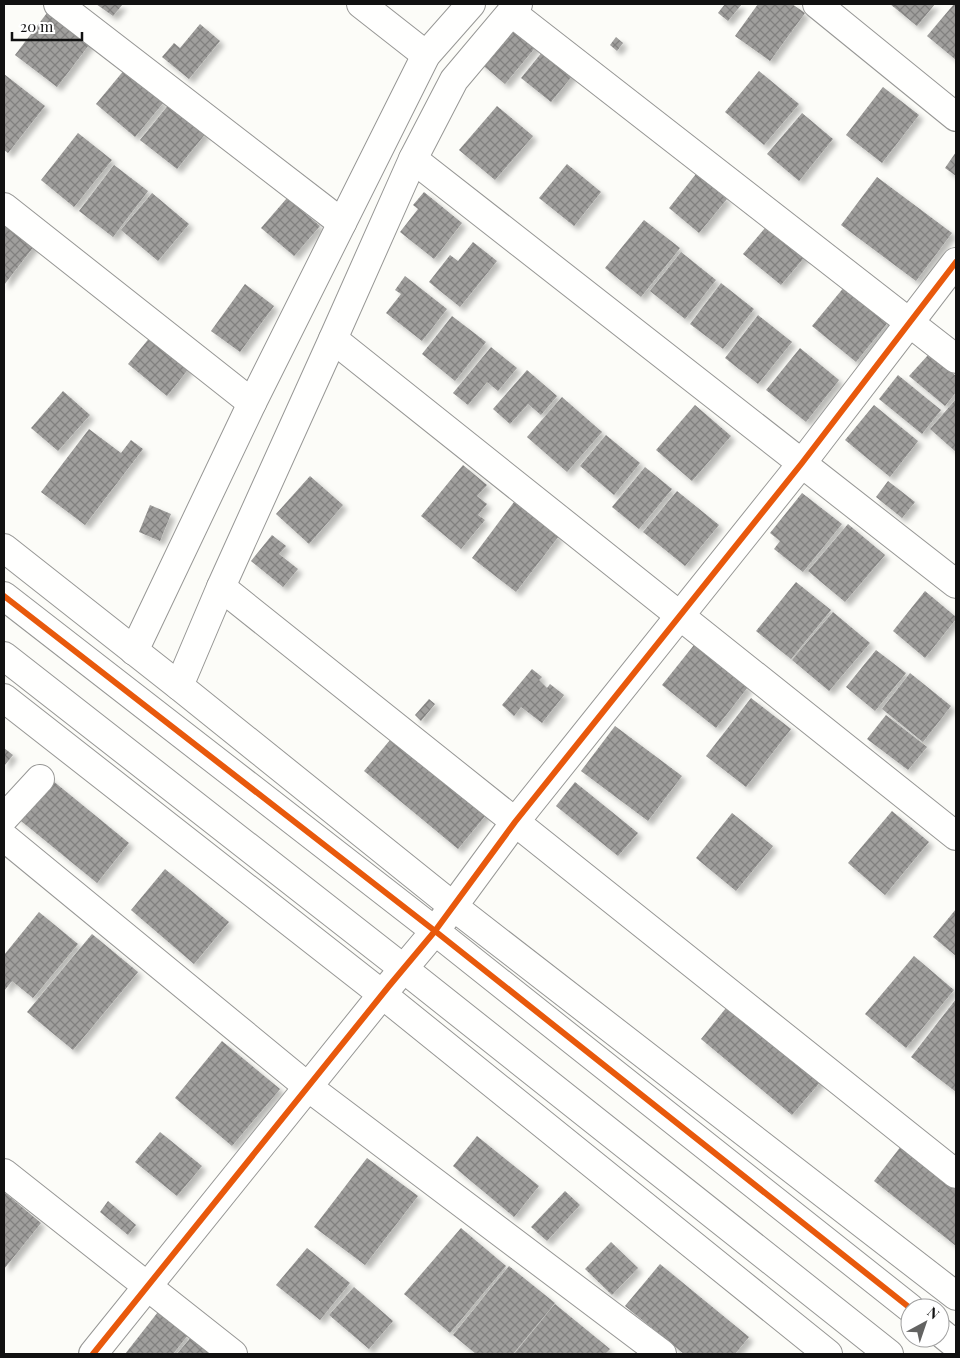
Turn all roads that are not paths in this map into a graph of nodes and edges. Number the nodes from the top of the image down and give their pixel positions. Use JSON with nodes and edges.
{"nodes":[{"id":1,"x":58,"y":4,"type":"edge"},
{"id":2,"x":361,"y":4,"type":"edge"},
{"id":3,"x":471,"y":4,"type":"edge"},
{"id":4,"x":817,"y":4,"type":"edge"},
{"id":5,"x":514,"y":8,"type":"edge"},
{"id":6,"x":426,"y":55,"type":"junction"},
{"id":7,"x":956,"y":117,"type":"edge"},
{"id":8,"x":412,"y":159,"type":"junction"},
{"id":9,"x":4,"y":206,"type":"edge"},
{"id":10,"x":342,"y":223,"type":"junction"},
{"id":11,"x":956,"y":262,"type":"edge"},
{"id":12,"x":909,"y":322,"type":"junction"},
{"id":13,"x":334,"y":339,"type":"junction"},
{"id":14,"x":956,"y":358,"type":"edge"},
{"id":15,"x":252,"y":403,"type":"junction"},
{"id":16,"x":802,"y":463,"type":"junction"},
{"id":17,"x":4,"y":548,"type":"edge"},
{"id":18,"x":956,"y":584,"type":"edge"},
{"id":19,"x":221,"y":587,"type":"junction"},
{"id":20,"x":4,"y":596,"type":"edge"},
{"id":21,"x":680,"y":615,"type":"junction"},
{"id":22,"x":134,"y":650,"type":"junction"},
{"id":23,"x":4,"y":656,"type":"edge"},
{"id":24,"x":179,"y":686,"type":"junction"},
{"id":25,"x":4,"y":698,"type":"edge"},
{"id":26,"x":40,"y":779,"type":"dead end"},
{"id":27,"x":4,"y":818,"type":"edge"},
{"id":28,"x":515,"y":822,"type":"junction"},
{"id":29,"x":956,"y":836,"type":"edge"},
{"id":30,"x":4,"y":837,"type":"edge"},
{"id":31,"x":454,"y":907,"type":"junction"},
{"id":32,"x":435,"y":931,"type":"junction"},
{"id":33,"x":404,"y":969,"type":"junction"},
{"id":34,"x":383,"y":995,"type":"junction"},
{"id":35,"x":308,"y":1087,"type":"junction"},
{"id":36,"x":4,"y":1172,"type":"edge"},
{"id":37,"x":956,"y":1174,"type":"edge"},
{"id":38,"x":148,"y":1287,"type":"junction"},
{"id":39,"x":956,"y":1296,"type":"edge"},
{"id":40,"x":900,"y":1300,"type":"edge"},
{"id":41,"x":93,"y":1354,"type":"edge"},
{"id":42,"x":233,"y":1354,"type":"edge"},
{"id":43,"x":662,"y":1354,"type":"edge"},
{"id":44,"x":828,"y":1354,"type":"edge"},
{"id":45,"x":890,"y":1354,"type":"edge"}],
"edges":[{"from":1,"to":10,"type":"street"},
{"from":2,"to":6,"type":"street"},
{"from":3,"to":6,"type":"street"},
{"from":4,"to":7,"type":"street"},
{"from":5,"to":8,"type":"street"},
{"from":5,"to":12,"type":"street"},
{"from":6,"to":10,"type":"street"},
{"from":8,"to":13,"type":"street"},
{"from":8,"to":16,"type":"street"},
{"from":9,"to":15,"type":"street"},
{"from":10,"to":15,"type":"street"},
{"from":11,"to":12,"type":"street"},
{"from":12,"to":14,"type":"street"},
{"from":12,"to":16,"type":"street"},
{"from":13,"to":19,"type":"street"},
{"from":13,"to":21,"type":"street"},
{"from":15,"to":22,"type":"street"},
{"from":16,"to":18,"type":"street"},
{"from":16,"to":21,"type":"street"},
{"from":17,"to":22,"type":"street"},
{"from":19,"to":24,"type":"street"},
{"from":19,"to":28,"type":"street"},
{"from":20,"to":32,"type":"street"},
{"from":21,"to":28,"type":"street"},
{"from":21,"to":29,"type":"street"},
{"from":22,"to":24,"type":"street"},
{"from":23,"to":33,"type":"street"},
{"from":24,"to":31,"type":"street"},
{"from":25,"to":34,"type":"street"},
{"from":26,"to":27,"type":"street"},
{"from":28,"to":31,"type":"street"},
{"from":28,"to":37,"type":"street"},
{"from":30,"to":35,"type":"street"},
{"from":31,"to":32,"type":"street"},
{"from":31,"to":39,"type":"street"},
{"from":32,"to":33,"type":"street"},
{"from":32,"to":40,"type":"street"},
{"from":33,"to":34,"type":"street"},
{"from":33,"to":45,"type":"street"},
{"from":34,"to":35,"type":"street"},
{"from":34,"to":44,"type":"street"},
{"from":35,"to":38,"type":"street"},
{"from":35,"to":43,"type":"street"},
{"from":36,"to":38,"type":"street"},
{"from":38,"to":41,"type":"street"},
{"from":38,"to":42,"type":"street"}]}
